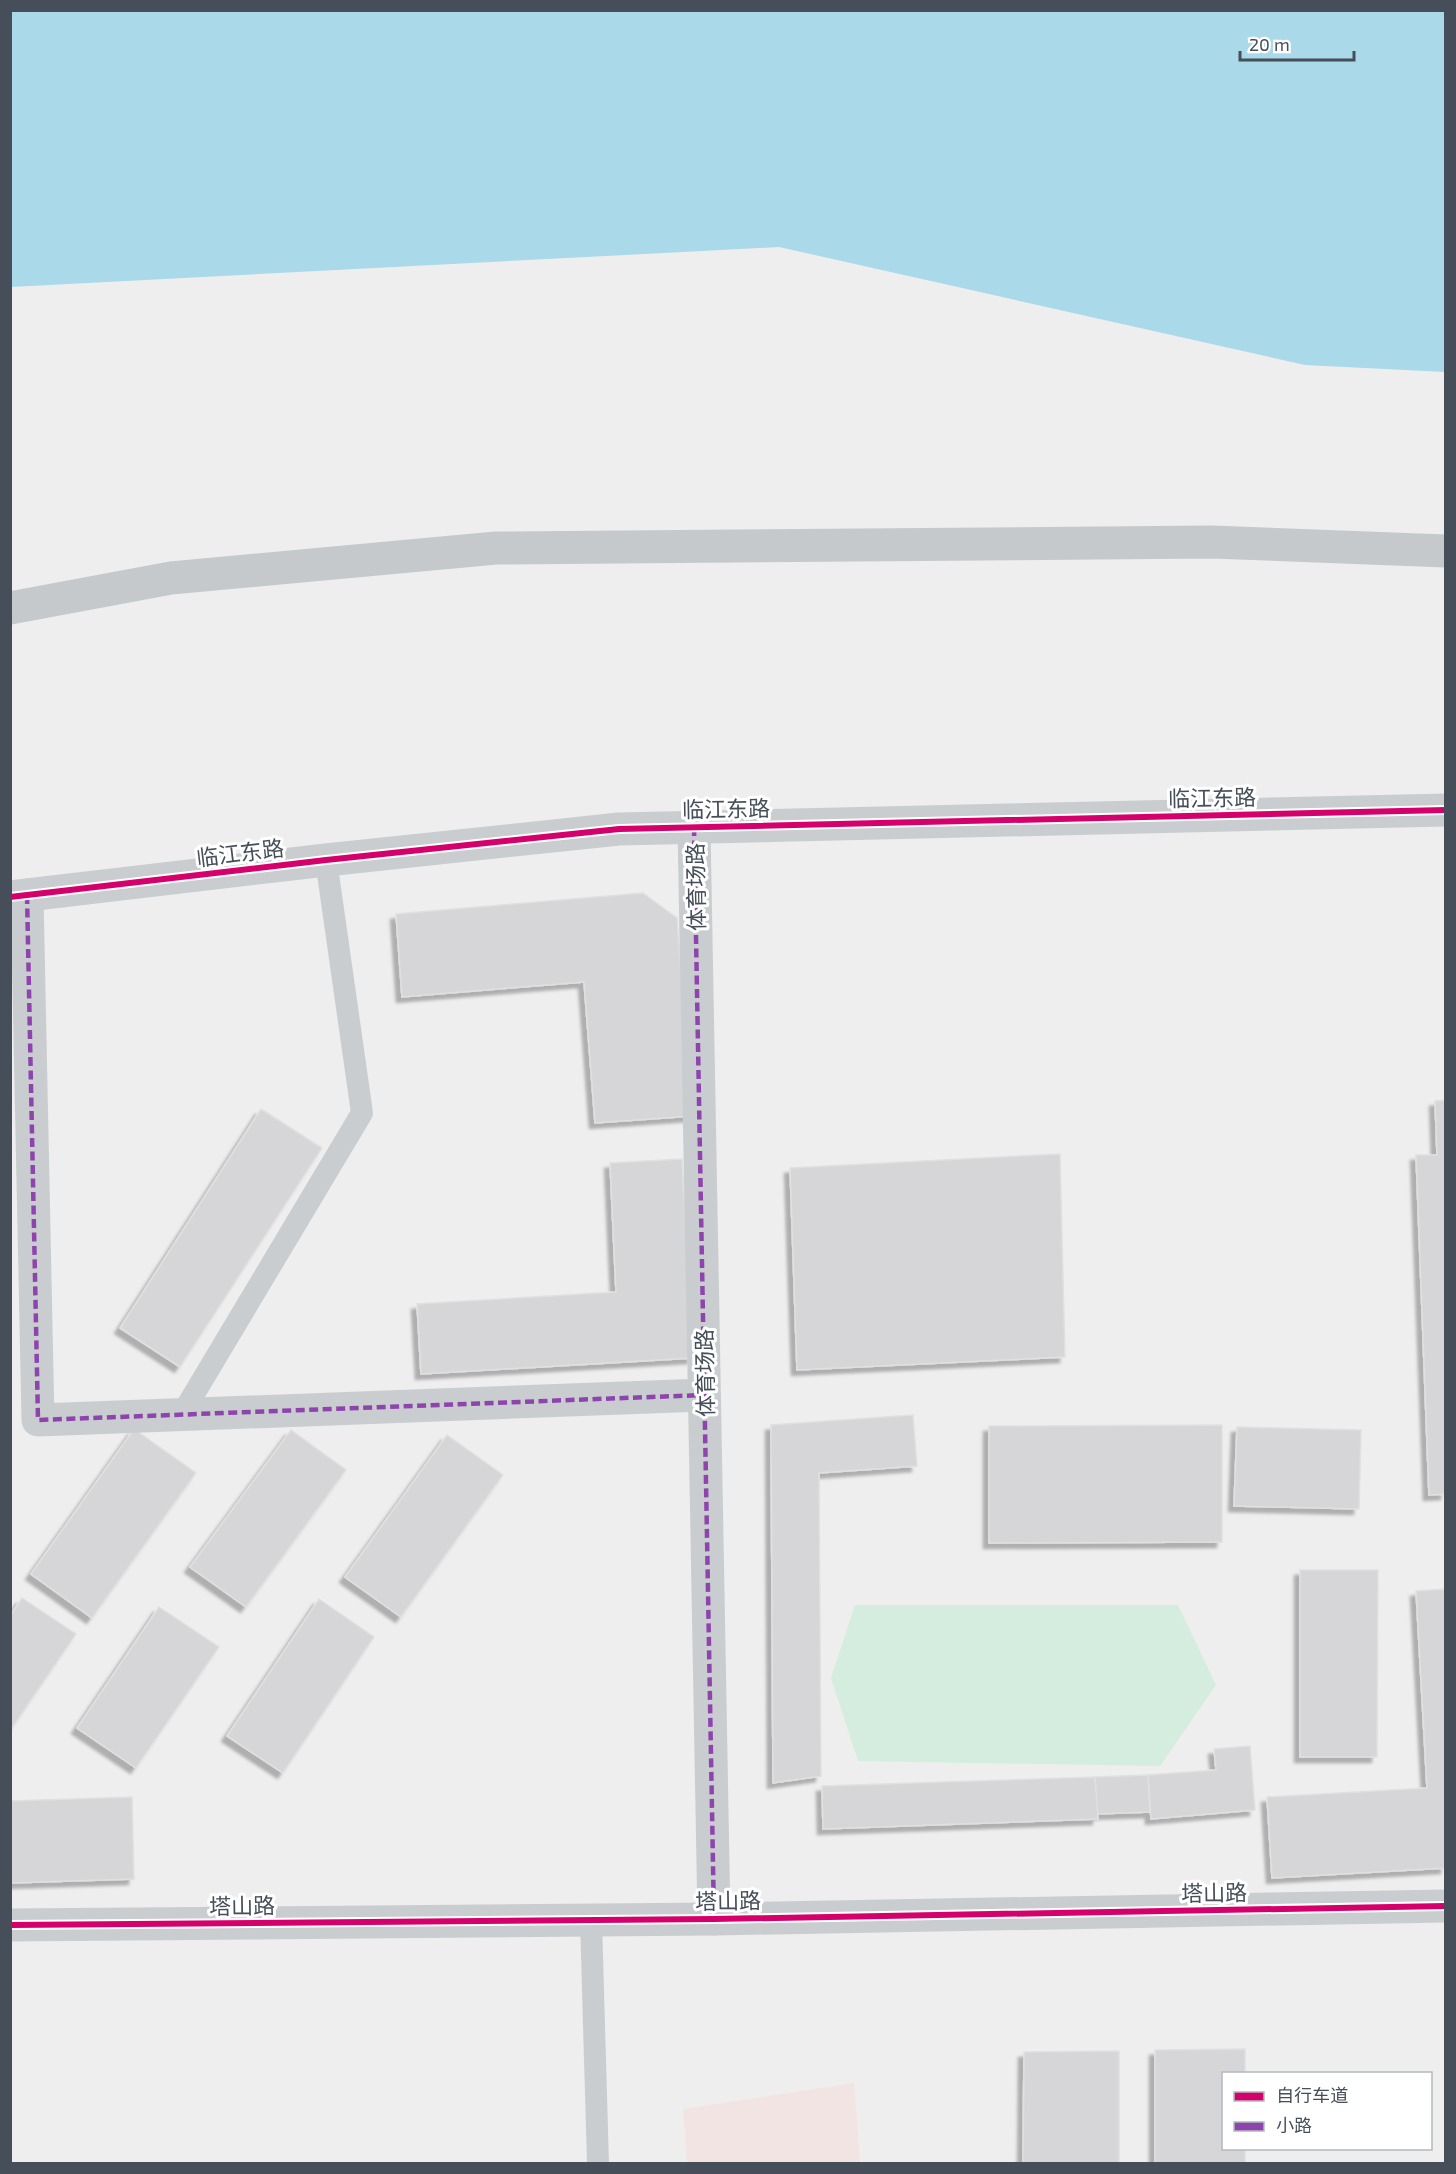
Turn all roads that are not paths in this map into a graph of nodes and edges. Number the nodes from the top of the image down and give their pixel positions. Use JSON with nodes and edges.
{"nodes":[{"id":1,"x":1446,"y":551,"type":"edge"},
{"id":2,"x":10,"y":608,"type":"edge"},
{"id":3,"x":1446,"y":810,"type":"edge"},
{"id":4,"x":694,"y":827,"type":"junction"},
{"id":5,"x":326,"y":860,"type":"junction"},
{"id":6,"x":19,"y":896,"type":"edge"},
{"id":7,"x":704,"y":1395,"type":"junction"},
{"id":8,"x":182,"y":1414,"type":"junction"},
{"id":9,"x":1446,"y":1906,"type":"edge"},
{"id":10,"x":714,"y":1919,"type":"junction"},
{"id":11,"x":591,"y":1920,"type":"junction"},
{"id":12,"x":10,"y":1925,"type":"edge"},
{"id":13,"x":598,"y":2163,"type":"edge"}],
"edges":[{"from":1,"to":2,"type":"main road"},
{"from":3,"to":4,"type":"street","name":"临江东路"},
{"from":4,"to":5,"type":"street","name":"临江东路"},
{"from":4,"to":7,"type":"street","name":"体育场路"},
{"from":5,"to":6,"type":"street","name":"临江东路"},
{"from":5,"to":8,"type":"lane"},
{"from":6,"to":8,"type":"street"},
{"from":7,"to":8,"type":"street"},
{"from":7,"to":10,"type":"street","name":"体育场路"},
{"from":9,"to":10,"type":"street","name":"塔山路"},
{"from":10,"to":11,"type":"street","name":"塔山路"},
{"from":11,"to":12,"type":"street","name":"塔山路"},
{"from":11,"to":13,"type":"lane"}]}
